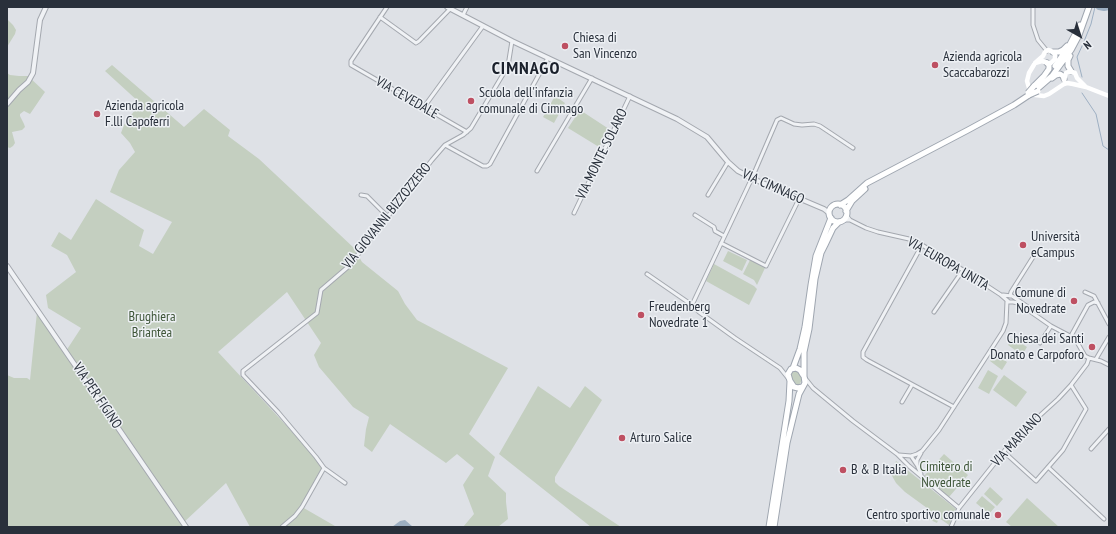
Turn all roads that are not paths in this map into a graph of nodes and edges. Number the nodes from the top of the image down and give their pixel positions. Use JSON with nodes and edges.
{"nodes":[{"id":1,"x":46,"y":7,"type":"edge"},
{"id":2,"x":386,"y":7,"type":"edge"},
{"id":3,"x":467,"y":7,"type":"edge"},
{"id":4,"x":1033,"y":7,"type":"edge"},
{"id":5,"x":1088,"y":7,"type":"edge"},
{"id":6,"x":448,"y":8,"type":"edge"},
{"id":7,"x":463,"y":15,"type":"junction"},
{"id":8,"x":380,"y":17,"type":"junction"},
{"id":9,"x":483,"y":26,"type":"junction"},
{"id":10,"x":1078,"y":28,"type":"junction"},
{"id":11,"x":512,"y":41,"type":"junction"},
{"id":12,"x":1076,"y":42,"type":"junction"},
{"id":13,"x":1046,"y":51,"type":"junction"},
{"id":14,"x":1053,"y":52,"type":"junction"},
{"id":15,"x":548,"y":58,"type":"junction"},
{"id":16,"x":1045,"y":60,"type":"junction"},
{"id":17,"x":1071,"y":71,"type":"junction"},
{"id":18,"x":592,"y":78,"type":"junction"},
{"id":19,"x":1064,"y":78,"type":"junction"},
{"id":20,"x":1077,"y":78,"type":"junction"},
{"id":21,"x":1070,"y":83,"type":"junction"},
{"id":22,"x":1059,"y":87,"type":"junction"},
{"id":23,"x":1086,"y":87,"type":"junction"},
{"id":24,"x":1036,"y":88,"type":"junction"},
{"id":25,"x":630,"y":96,"type":"junction"},
{"id":26,"x":1109,"y":96,"type":"edge"},
{"id":27,"x":7,"y":104,"type":"edge"},
{"id":28,"x":424,"y":108,"type":"junction"},
{"id":29,"x":467,"y":132,"type":"junction"},
{"id":30,"x":445,"y":145,"type":"junction"},
{"id":31,"x":854,"y":148,"type":"dead end"},
{"id":32,"x":728,"y":162,"type":"junction"},
{"id":33,"x":899,"y":167,"type":"junction"},
{"id":34,"x":537,"y":171,"type":"dead end"},
{"id":35,"x":752,"y":178,"type":"junction"},
{"id":36,"x":361,"y":195,"type":"dead end"},
{"id":37,"x":708,"y":195,"type":"dead end"},
{"id":38,"x":799,"y":199,"type":"junction"},
{"id":39,"x":840,"y":205,"type":"junction"},
{"id":40,"x":574,"y":213,"type":"dead end"},
{"id":41,"x":830,"y":213,"type":"junction"},
{"id":42,"x":695,"y":215,"type":"dead end"},
{"id":43,"x":388,"y":217,"type":"junction"},
{"id":44,"x":845,"y":217,"type":"junction"},
{"id":45,"x":724,"y":236,"type":"junction"},
{"id":46,"x":721,"y":244,"type":"junction"},
{"id":47,"x":922,"y":246,"type":"junction"},
{"id":48,"x":1035,"y":254,"type":"dead end"},
{"id":49,"x":7,"y":266,"type":"edge"},
{"id":50,"x":963,"y":270,"type":"junction"},
{"id":51,"x":647,"y":274,"type":"dead end"},
{"id":52,"x":1085,"y":292,"type":"dead end"},
{"id":53,"x":1001,"y":295,"type":"junction"},
{"id":54,"x":1011,"y":297,"type":"junction"},
{"id":55,"x":1007,"y":301,"type":"junction"},
{"id":56,"x":1012,"y":302,"type":"junction"},
{"id":57,"x":1098,"y":303,"type":"junction"},
{"id":58,"x":692,"y":305,"type":"junction"},
{"id":59,"x":1008,"y":307,"type":"junction"},
{"id":60,"x":934,"y":312,"type":"dead end"},
{"id":61,"x":1032,"y":312,"type":"junction"},
{"id":62,"x":1109,"y":324,"type":"edge"},
{"id":63,"x":1051,"y":326,"type":"junction"},
{"id":64,"x":1072,"y":337,"type":"junction"},
{"id":65,"x":1109,"y":337,"type":"edge"},
{"id":66,"x":1040,"y":343,"type":"dead end"},
{"id":67,"x":1089,"y":358,"type":"junction"},
{"id":68,"x":1096,"y":359,"type":"junction"},
{"id":69,"x":1109,"y":365,"type":"edge"},
{"id":70,"x":780,"y":368,"type":"junction"},
{"id":71,"x":792,"y":369,"type":"junction"},
{"id":72,"x":804,"y":376,"type":"junction"},
{"id":73,"x":790,"y":382,"type":"junction"},
{"id":74,"x":912,"y":385,"type":"junction"},
{"id":75,"x":1071,"y":385,"type":"junction"},
{"id":76,"x":803,"y":387,"type":"junction"},
{"id":77,"x":813,"y":388,"type":"junction"},
{"id":78,"x":902,"y":402,"type":"dead end"},
{"id":79,"x":954,"y":407,"type":"junction"},
{"id":80,"x":1109,"y":429,"type":"edge"},
{"id":81,"x":1091,"y":449,"type":"dead end"},
{"id":82,"x":922,"y":451,"type":"junction"},
{"id":83,"x":1004,"y":452,"type":"junction"},
{"id":84,"x":897,"y":454,"type":"junction"},
{"id":85,"x":911,"y":456,"type":"junction"},
{"id":86,"x":917,"y":465,"type":"junction"},
{"id":87,"x":909,"y":466,"type":"junction"},
{"id":88,"x":1048,"y":467,"type":"junction"},
{"id":89,"x":324,"y":468,"type":"junction"},
{"id":90,"x":923,"y":477,"type":"junction"},
{"id":91,"x":345,"y":483,"type":"dead end"},
{"id":92,"x":959,"y":508,"type":"junction"},
{"id":93,"x":1104,"y":519,"type":"dead end"},
{"id":94,"x":186,"y":527,"type":"edge"},
{"id":95,"x":282,"y":527,"type":"edge"},
{"id":96,"x":769,"y":527,"type":"edge"},
{"id":97,"x":774,"y":527,"type":"edge"},
{"id":98,"x":951,"y":527,"type":"edge"}],
"edges":[{"from":1,"to":27,"type":"street"},
{"from":2,"to":8,"type":"street"},
{"from":3,"to":7,"type":"street"},
{"from":4,"to":13,"type":"street"},
{"from":5,"to":10,"type":"main road"},
{"from":5,"to":12,"type":"main road"},
{"from":6,"to":7,"type":"street","name":"VIA CIMNAGO"},
{"from":6,"to":8,"type":"street"},
{"from":7,"to":9,"type":"street","name":"VIA CIMNAGO"},
{"from":8,"to":28,"type":"street","name":"VIA CEVEDALE"},
{"from":9,"to":11,"type":"street","name":"VIA CIMNAGO"},
{"from":9,"to":28,"type":"street"},
{"from":10,"to":14,"type":"main road"},
{"from":10,"to":24,"type":"main road"},
{"from":11,"to":15,"type":"street","name":"VIA CIMNAGO"},
{"from":11,"to":29,"type":"street","name":"VIA GIOVANNI BIZZOZZERO"},
{"from":12,"to":17,"type":"main road"},
{"from":12,"to":24,"type":"main road"},
{"from":13,"to":14,"type":"main road"},
{"from":13,"to":16,"type":"main road"},
{"from":14,"to":16,"type":"main road"},
{"from":15,"to":18,"type":"street","name":"VIA CIMNAGO"},
{"from":15,"to":30,"type":"street"},
{"from":16,"to":22,"type":"main road"},
{"from":16,"to":24,"type":"main road"},
{"from":17,"to":19,"type":"main road"},
{"from":17,"to":20,"type":"main road"},
{"from":18,"to":25,"type":"street","name":"VIA CIMNAGO"},
{"from":18,"to":34,"type":"street"},
{"from":19,"to":21,"type":"main road"},
{"from":19,"to":22,"type":"main road"},
{"from":19,"to":24,"type":"main road"},
{"from":20,"to":21,"type":"main road"},
{"from":20,"to":23,"type":"main road"},
{"from":21,"to":22,"type":"main road"},
{"from":21,"to":23,"type":"main road"},
{"from":23,"to":26,"type":"main road"},
{"from":24,"to":33,"type":"main road","bridge":true},
{"from":25,"to":32,"type":"street","name":"VIA CIMNAGO"},
{"from":25,"to":40,"type":"street","name":"VIA MONTE SOLARO"},
{"from":28,"to":29,"type":"street","name":"VIA CEVEDALE"},
{"from":29,"to":30,"type":"street","name":"VIA GIOVANNI BIZZOZZERO"},
{"from":30,"to":43,"type":"street","name":"VIA GIOVANNI BIZZOZZERO"},
{"from":31,"to":35,"type":"street"},
{"from":32,"to":35,"type":"street","name":"VIA CIMNAGO"},
{"from":32,"to":37,"type":"street"},
{"from":33,"to":39,"type":"main road"},
{"from":33,"to":44,"type":"main road"},
{"from":35,"to":38,"type":"street","name":"VIA CIMNAGO"},
{"from":35,"to":45,"type":"street"},
{"from":36,"to":43,"type":"street"},
{"from":38,"to":41,"type":"street","name":"VIA CIMNAGO"},
{"from":38,"to":46,"type":"street"},
{"from":39,"to":41,"type":"main road"},
{"from":39,"to":44,"type":"main road"},
{"from":41,"to":44,"type":"main road"},
{"from":41,"to":71,"type":"main road"},
{"from":42,"to":45,"type":"street"},
{"from":43,"to":89,"type":"street","name":"VIA GIOVANNI BIZZOZZERO"},
{"from":44,"to":47,"type":"street","name":"VIA EUROPA UNITA"},
{"from":44,"to":72,"type":"main road"},
{"from":45,"to":46,"type":"street"},
{"from":46,"to":58,"type":"street"},
{"from":47,"to":50,"type":"street","name":"VIA EUROPA UNITA"},
{"from":47,"to":74,"type":"street"},
{"from":48,"to":54,"type":"street"},
{"from":49,"to":94,"type":"street","name":"VIA PER FIGINO"},
{"from":50,"to":53,"type":"street","name":"VIA EUROPA UNITA"},
{"from":50,"to":60,"type":"street"},
{"from":51,"to":58,"type":"street"},
{"from":52,"to":57,"type":"street"},
{"from":53,"to":54,"type":"street","name":"VIA EUROPA UNITA"},
{"from":53,"to":55,"type":"street","name":"VIA EUROPA UNITA"},
{"from":54,"to":55,"type":"street"},
{"from":54,"to":56,"type":"street"},
{"from":54,"to":61,"type":"street"},
{"from":55,"to":56,"type":"street","name":"VIA EUROPA UNITA"},
{"from":55,"to":59,"type":"street"},
{"from":56,"to":59,"type":"street"},
{"from":56,"to":61,"type":"street","name":"VIA EUROPA UNITA"},
{"from":57,"to":62,"type":"street"},
{"from":57,"to":64,"type":"street"},
{"from":58,"to":70,"type":"street"},
{"from":59,"to":79,"type":"street"},
{"from":61,"to":63,"type":"street"},
{"from":63,"to":64,"type":"street"},
{"from":63,"to":66,"type":"street"},
{"from":64,"to":67,"type":"street"},
{"from":65,"to":68,"type":"street"},
{"from":67,"to":68,"type":"street"},
{"from":67,"to":75,"type":"street","name":"VIA MARIANO"},
{"from":68,"to":69,"type":"street"},
{"from":70,"to":71,"type":"street"},
{"from":70,"to":73,"type":"street"},
{"from":71,"to":72,"type":"main road"},
{"from":71,"to":73,"type":"main road"},
{"from":72,"to":76,"type":"main road"},
{"from":72,"to":77,"type":"street"},
{"from":73,"to":76,"type":"main road"},
{"from":73,"to":96,"type":"main road"},
{"from":74,"to":78,"type":"street"},
{"from":74,"to":79,"type":"street"},
{"from":75,"to":83,"type":"street","name":"VIA MARIANO"},
{"from":75,"to":88,"type":"street"},
{"from":76,"to":77,"type":"street"},
{"from":76,"to":97,"type":"main road"},
{"from":77,"to":84,"type":"street"},
{"from":79,"to":82,"type":"street"},
{"from":80,"to":81,"type":"street"},
{"from":82,"to":85,"type":"street"},
{"from":82,"to":86,"type":"street"},
{"from":83,"to":88,"type":"street"},
{"from":83,"to":92,"type":"street","name":"VIA MARIANO"},
{"from":84,"to":85,"type":"street"},
{"from":84,"to":87,"type":"street"},
{"from":85,"to":86,"type":"street"},
{"from":85,"to":87,"type":"street"},
{"from":86,"to":90,"type":"street"},
{"from":87,"to":90,"type":"street"},
{"from":88,"to":93,"type":"street"},
{"from":89,"to":91,"type":"street"},
{"from":89,"to":95,"type":"street"},
{"from":90,"to":92,"type":"street"},
{"from":92,"to":98,"type":"street","name":"VIA MARIANO"}]}
